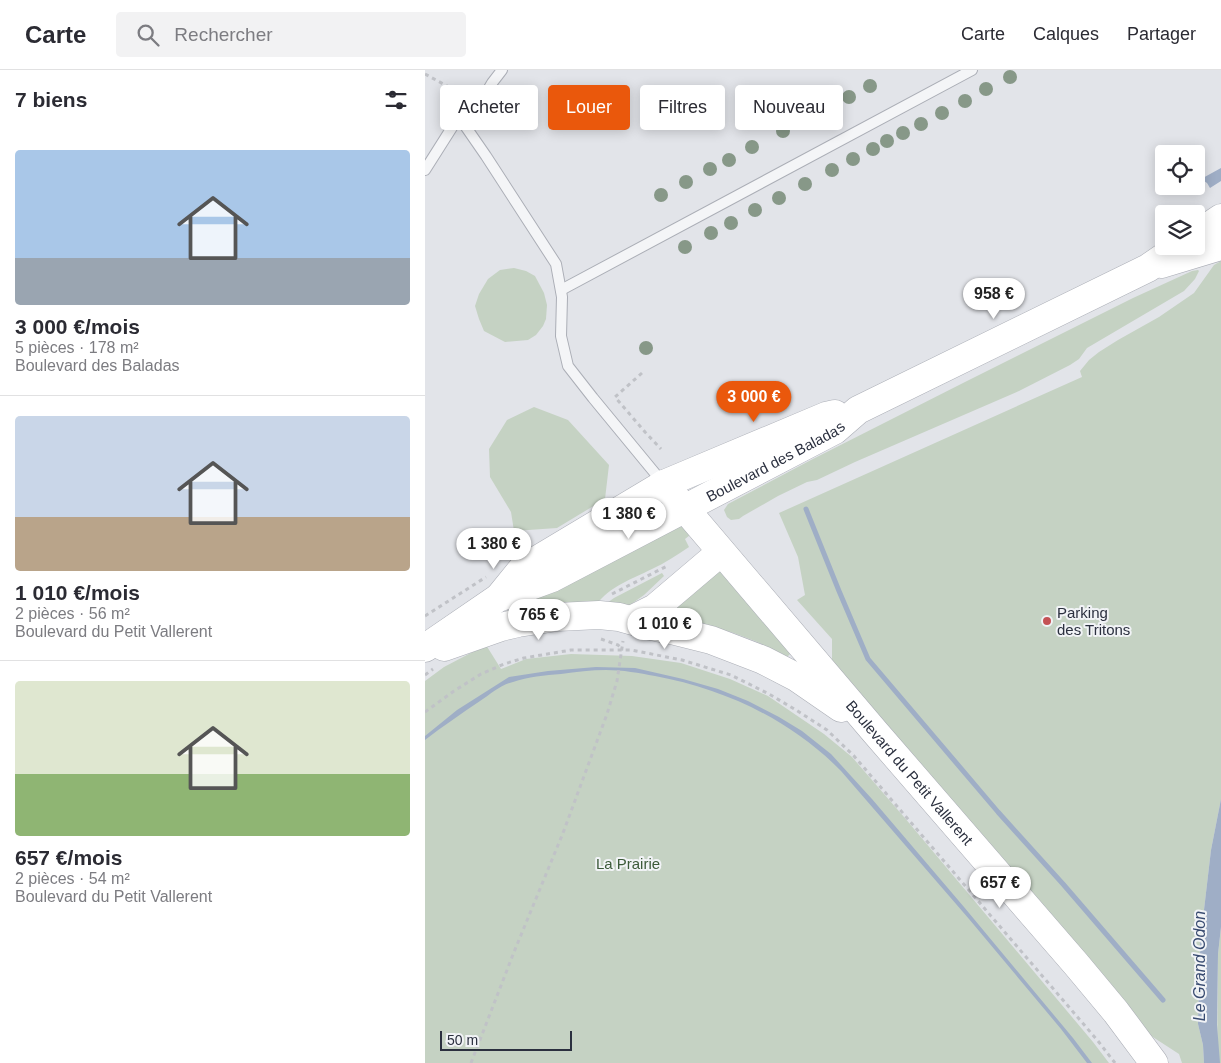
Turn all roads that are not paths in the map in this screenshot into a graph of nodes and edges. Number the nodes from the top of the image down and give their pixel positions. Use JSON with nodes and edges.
{"nodes":[{"id":1,"x":502,"y":70,"type":"edge"},
{"id":2,"x":972,"y":70,"type":"edge"},
{"id":3,"x":490,"y":85,"type":"edge"},
{"id":4,"x":451,"y":130,"type":"edge"},
{"id":5,"x":468,"y":130,"type":"edge"},
{"id":6,"x":425,"y":170,"type":"edge"},
{"id":7,"x":1221,"y":218,"type":"edge"},
{"id":8,"x":1205,"y":229,"type":"edge"},
{"id":9,"x":1221,"y":246,"type":"edge"},
{"id":10,"x":1167,"y":255,"type":"edge"},
{"id":11,"x":1148,"y":268,"type":"junction"},
{"id":12,"x":561,"y":290,"type":"junction"},
{"id":13,"x":858,"y":410,"type":"junction"},
{"id":14,"x":663,"y":484,"type":"junction"},
{"id":15,"x":685,"y":509,"type":"junction"},
{"id":16,"x":721,"y":552,"type":"junction"},
{"id":17,"x":552,"y":578,"type":"junction"},
{"id":18,"x":495,"y":586,"type":"junction"},
{"id":19,"x":631,"y":620,"type":"junction"},
{"id":20,"x":425,"y":648,"type":"edge"},
{"id":21,"x":425,"y":654,"type":"edge"},
{"id":22,"x":875,"y":732,"type":"junction"},
{"id":23,"x":1154,"y":1063,"type":"edge"}],
"edges":[{"from":1,"to":3,"type":"lane"},
{"from":2,"to":12,"type":"lane"},
{"from":4,"to":6,"type":"lane"},
{"from":5,"to":12,"type":"lane"},
{"from":7,"to":8,"type":"main road"},
{"from":9,"to":11,"type":"main road"},
{"from":10,"to":11,"type":"main road"},
{"from":11,"to":13,"type":"main road","name":"Boulevard des Baladas"},
{"from":12,"to":14,"type":"lane"},
{"from":13,"to":14,"type":"main road","name":"Boulevard des Baladas"},
{"from":13,"to":15,"type":"main road","name":"Boulevard des Baladas"},
{"from":14,"to":15,"type":"main road","name":"Boulevard du Petit Vallerent"},
{"from":14,"to":17,"type":"main road"},
{"from":14,"to":18,"type":"main road","name":"Boulevard des Baladas"},
{"from":15,"to":16,"type":"main road","name":"Boulevard du Petit Vallerent"},
{"from":15,"to":17,"type":"main road","name":"Boulevard des Baladas"},
{"from":16,"to":19,"type":"main road"},
{"from":16,"to":22,"type":"main road","name":"Boulevard du Petit Vallerent"},
{"from":17,"to":18,"type":"main road","name":"Boulevard des Baladas"},
{"from":18,"to":20,"type":"main road","name":"Boulevard des Baladas"},
{"from":19,"to":21,"type":"main road"},
{"from":19,"to":22,"type":"main road"},
{"from":22,"to":23,"type":"main road","name":"Boulevard du Petit Vallerent"}]}
